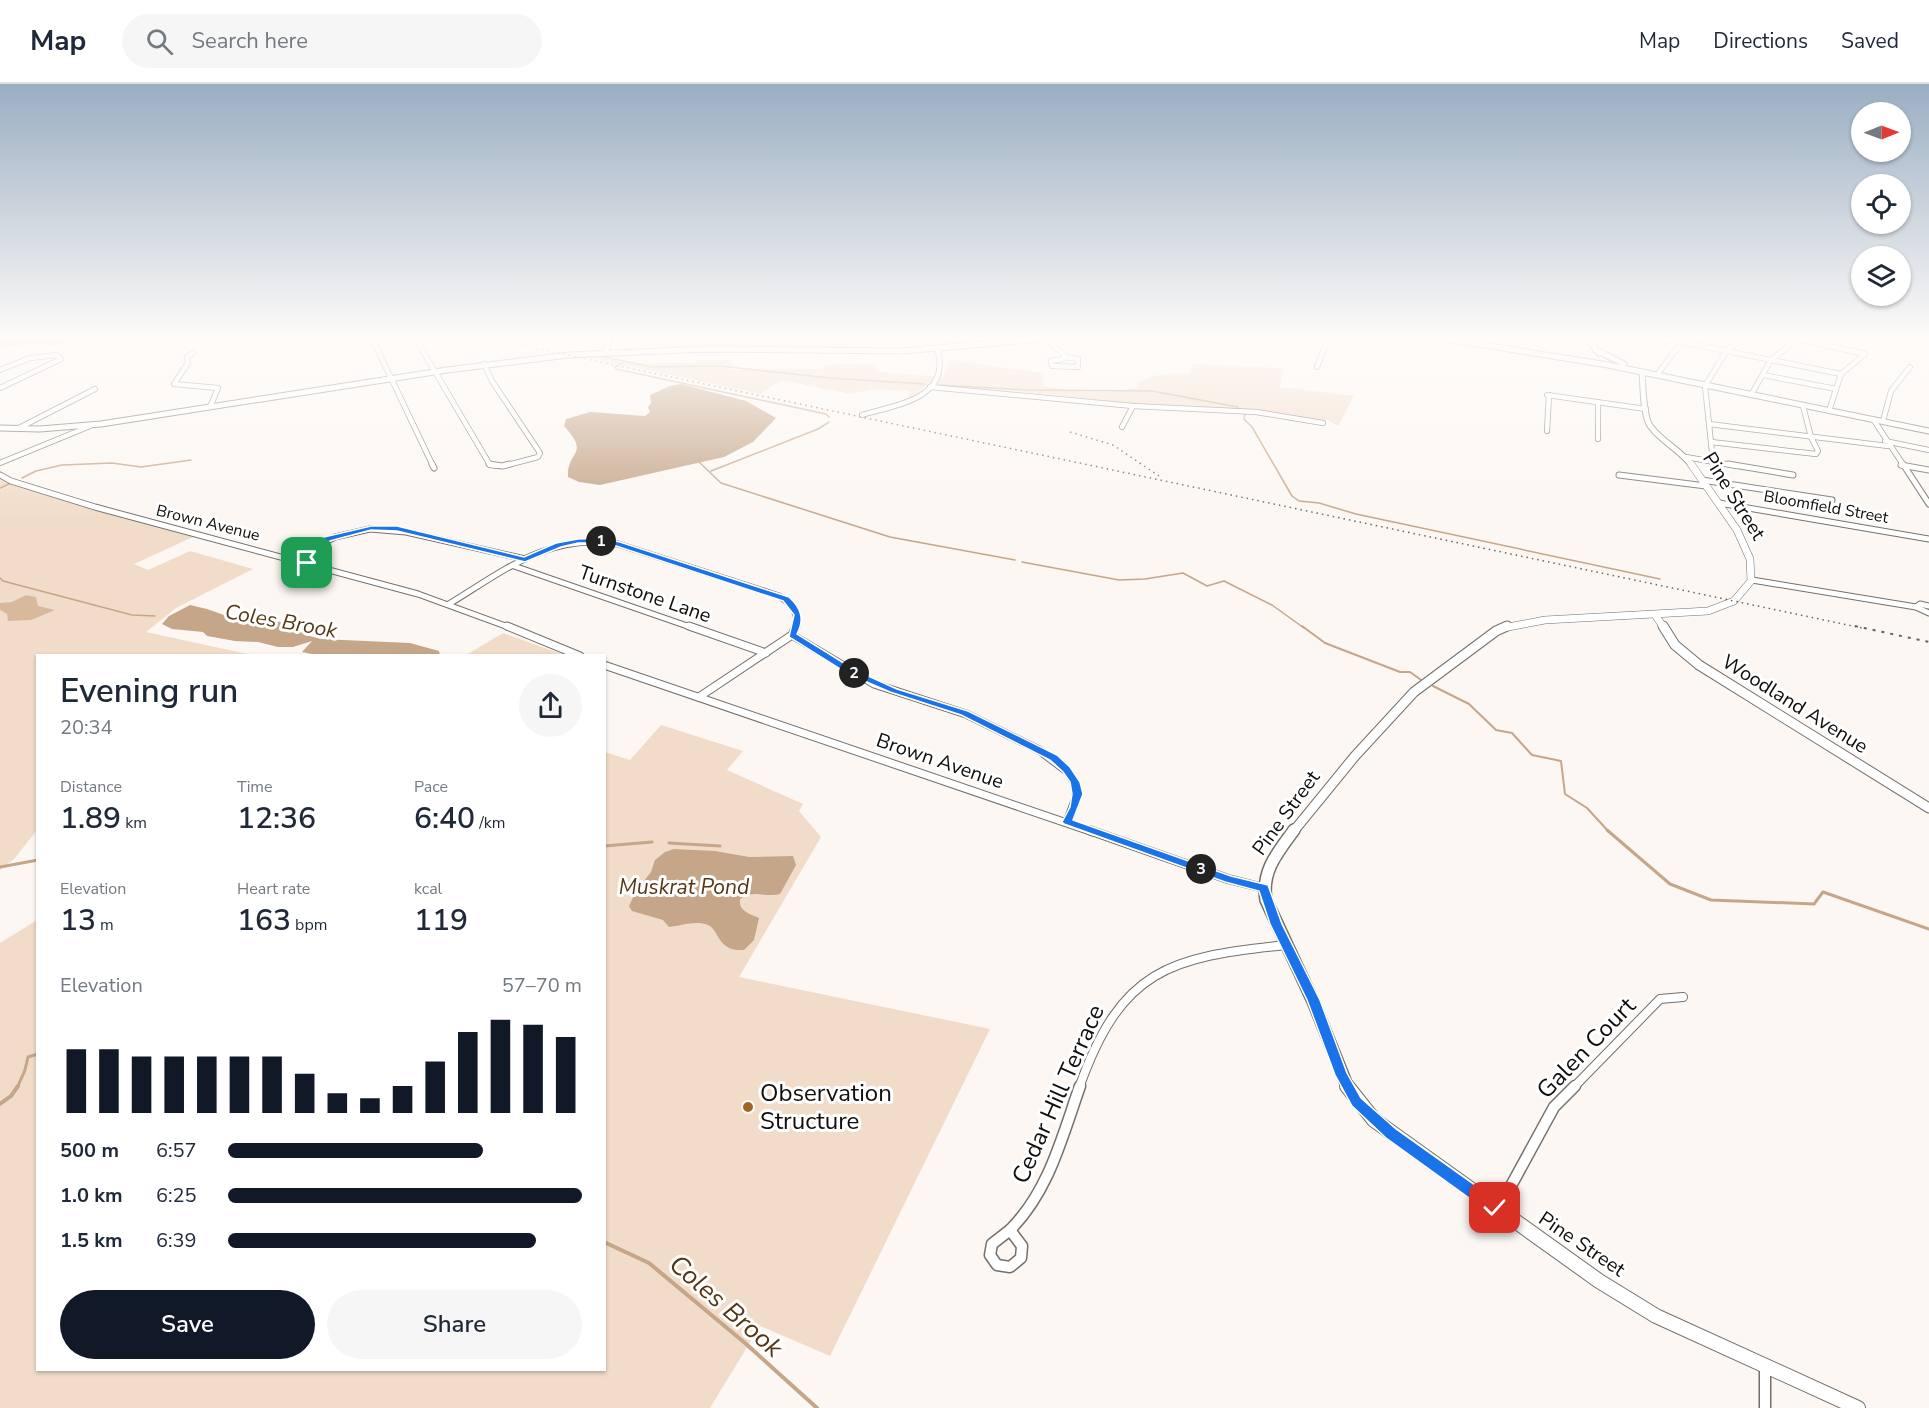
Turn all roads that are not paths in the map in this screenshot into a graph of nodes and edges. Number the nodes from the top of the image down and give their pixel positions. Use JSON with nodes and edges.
{"nodes":[{"id":1,"x":78,"y":398,"type":"edge"},
{"id":2,"x":214,"y":398,"type":"edge"},
{"id":3,"x":267,"y":398,"type":"edge"},
{"id":4,"x":400,"y":398,"type":"edge"},
{"id":5,"x":452,"y":398,"type":"edge"},
{"id":6,"x":505,"y":398,"type":"edge"},
{"id":7,"x":916,"y":398,"type":"edge"},
{"id":8,"x":1045,"y":398,"type":"edge"},
{"id":9,"x":1548,"y":398,"type":"edge"},
{"id":10,"x":1568,"y":398,"type":"edge"},
{"id":11,"x":1645,"y":398,"type":"edge"},
{"id":12,"x":1706,"y":398,"type":"edge"},
{"id":13,"x":1764,"y":398,"type":"edge"},
{"id":14,"x":1833,"y":398,"type":"edge"},
{"id":15,"x":1889,"y":398,"type":"edge"},
{"id":16,"x":1598,"y":402,"type":"junction"},
{"id":17,"x":1133,"y":406,"type":"junction"},
{"id":18,"x":1803,"y":406,"type":"junction"},
{"id":19,"x":210,"y":407,"type":"junction"},
{"id":20,"x":1646,"y":409,"type":"junction"},
{"id":21,"x":1829,"y":411,"type":"junction"},
{"id":22,"x":862,"y":415,"type":"dead end"},
{"id":23,"x":1873,"y":419,"type":"junction"},
{"id":24,"x":1883,"y":421,"type":"junction"},
{"id":25,"x":1323,"y":423,"type":"dead end"},
{"id":26,"x":1709,"y":424,"type":"junction"},
{"id":27,"x":90,"y":426,"type":"junction"},
{"id":28,"x":1122,"y":427,"type":"dead end"},
{"id":29,"x":0,"y":428,"type":"edge"},
{"id":30,"x":17,"y":429,"type":"junction"},
{"id":31,"x":1547,"y":431,"type":"dead end"},
{"id":32,"x":1929,"y":431,"type":"edge"},
{"id":33,"x":1811,"y":437,"type":"junction"},
{"id":34,"x":1598,"y":439,"type":"dead end"},
{"id":35,"x":1711,"y":442,"type":"junction"},
{"id":36,"x":1887,"y":443,"type":"junction"},
{"id":37,"x":1929,"y":450,"type":"edge"},
{"id":38,"x":1686,"y":457,"type":"junction"},
{"id":39,"x":1713,"y":462,"type":"junction"},
{"id":40,"x":0,"y":463,"type":"edge"},
{"id":41,"x":1901,"y":465,"type":"junction"},
{"id":42,"x":434,"y":468,"type":"dead end"},
{"id":43,"x":1929,"y":471,"type":"edge"},
{"id":44,"x":0,"y":475,"type":"edge"},
{"id":45,"x":1618,"y":475,"type":"dead end"},
{"id":46,"x":1793,"y":475,"type":"dead end"},
{"id":47,"x":1704,"y":483,"type":"junction"},
{"id":48,"x":1926,"y":497,"type":"edge"},
{"id":49,"x":1832,"y":500,"type":"dead end"},
{"id":50,"x":1719,"y":503,"type":"junction"},
{"id":51,"x":1929,"y":504,"type":"edge"},
{"id":52,"x":1929,"y":539,"type":"edge"},
{"id":53,"x":291,"y":559,"type":"junction"},
{"id":54,"x":525,"y":559,"type":"junction"},
{"id":55,"x":514,"y":566,"type":"junction"},
{"id":56,"x":1752,"y":580,"type":"junction"},
{"id":57,"x":449,"y":604,"type":"junction"},
{"id":58,"x":1929,"y":606,"type":"edge"},
{"id":59,"x":1916,"y":607,"type":"junction"},
{"id":60,"x":1929,"y":613,"type":"edge"},
{"id":61,"x":1656,"y":616,"type":"junction"},
{"id":62,"x":792,"y":635,"type":"junction"},
{"id":63,"x":766,"y":653,"type":"junction"},
{"id":64,"x":575,"y":654,"type":"edge"},
{"id":65,"x":606,"y":666,"type":"edge"},
{"id":66,"x":699,"y":697,"type":"junction"},
{"id":67,"x":1929,"y":808,"type":"edge"},
{"id":68,"x":1067,"y":822,"type":"junction"},
{"id":69,"x":1264,"y":888,"type":"junction"},
{"id":70,"x":1286,"y":945,"type":"junction"},
{"id":71,"x":1683,"y":997,"type":"dead end"},
{"id":72,"x":1495,"y":1208,"type":"junction"},
{"id":73,"x":1010,"y":1230,"type":"dead end"},
{"id":74,"x":1765,"y":1366,"type":"junction"},
{"id":75,"x":1765,"y":1408,"type":"edge"},
{"id":76,"x":1858,"y":1408,"type":"edge"}],
"edges":[{"from":1,"to":30,"type":"street"},
{"from":2,"to":19,"type":"street"},
{"from":3,"to":19,"type":"main road"},
{"from":4,"to":42,"type":"street"},
{"from":5,"to":6,"type":"street"},
{"from":7,"to":22,"type":"street"},
{"from":8,"to":17,"type":"street"},
{"from":9,"to":31,"type":"street"},
{"from":10,"to":16,"type":"street"},
{"from":11,"to":20,"type":"main road","name":"Pine Street"},
{"from":12,"to":26,"type":"street"},
{"from":13,"to":18,"type":"main road"},
{"from":14,"to":21,"type":"street"},
{"from":15,"to":24,"type":"street"},
{"from":16,"to":20,"type":"street"},
{"from":16,"to":34,"type":"street"},
{"from":17,"to":25,"type":"street"},
{"from":17,"to":28,"type":"street"},
{"from":18,"to":21,"type":"main road"},
{"from":18,"to":33,"type":"street"},
{"from":19,"to":27,"type":"main road"},
{"from":20,"to":38,"type":"main road","name":"Pine Street"},
{"from":21,"to":23,"type":"main road"},
{"from":23,"to":24,"type":"main road"},
{"from":23,"to":36,"type":"street"},
{"from":24,"to":32,"type":"main road"},
{"from":26,"to":33,"type":"street"},
{"from":26,"to":35,"type":"street"},
{"from":27,"to":30,"type":"main road"},
{"from":27,"to":40,"type":"street"},
{"from":29,"to":30,"type":"main road"},
{"from":33,"to":35,"type":"street"},
{"from":33,"to":36,"type":"street"},
{"from":35,"to":39,"type":"street"},
{"from":36,"to":37,"type":"street"},
{"from":36,"to":41,"type":"street"},
{"from":38,"to":39,"type":"street"},
{"from":38,"to":47,"type":"main road","name":"Pine Street"},
{"from":39,"to":46,"type":"street"},
{"from":41,"to":43,"type":"street"},
{"from":41,"to":48,"type":"street"},
{"from":44,"to":53,"type":"street","name":"Brown Avenue"},
{"from":45,"to":47,"type":"street"},
{"from":47,"to":49,"type":"street"},
{"from":47,"to":50,"type":"main road","name":"Pine Street"},
{"from":48,"to":51,"type":"street"},
{"from":50,"to":52,"type":"street","name":"Bloomfield Street"},
{"from":50,"to":56,"type":"main road","name":"Pine Street"},
{"from":53,"to":54,"type":"street"},
{"from":53,"to":57,"type":"street","name":"Brown Avenue"},
{"from":54,"to":55,"type":"street"},
{"from":54,"to":62,"type":"street"},
{"from":55,"to":57,"type":"street"},
{"from":55,"to":63,"type":"street","name":"Turnstone Lane"},
{"from":56,"to":59,"type":"street"},
{"from":56,"to":61,"type":"main road","name":"Pine Street"},
{"from":57,"to":64,"type":"street","name":"Brown Avenue"},
{"from":58,"to":59,"type":"street"},
{"from":59,"to":60,"type":"street"},
{"from":61,"to":67,"type":"main road","name":"Woodland Avenue"},
{"from":61,"to":69,"type":"main road","name":"Pine Street"},
{"from":62,"to":63,"type":"street"},
{"from":62,"to":68,"type":"street"},
{"from":63,"to":66,"type":"street"},
{"from":65,"to":66,"type":"street","name":"Brown Avenue"},
{"from":66,"to":68,"type":"street","name":"Brown Avenue"},
{"from":68,"to":69,"type":"street","name":"Brown Avenue"},
{"from":69,"to":70,"type":"main road","name":"Pine Street"},
{"from":70,"to":72,"type":"main road","name":"Pine Street"},
{"from":70,"to":73,"type":"street","name":"Cedar Hill Terrace"},
{"from":71,"to":72,"type":"street","name":"Galen Court"},
{"from":72,"to":74,"type":"main road","name":"Pine Street"},
{"from":74,"to":75,"type":"street"},
{"from":74,"to":76,"type":"main road","name":"Pine Street"}]}
